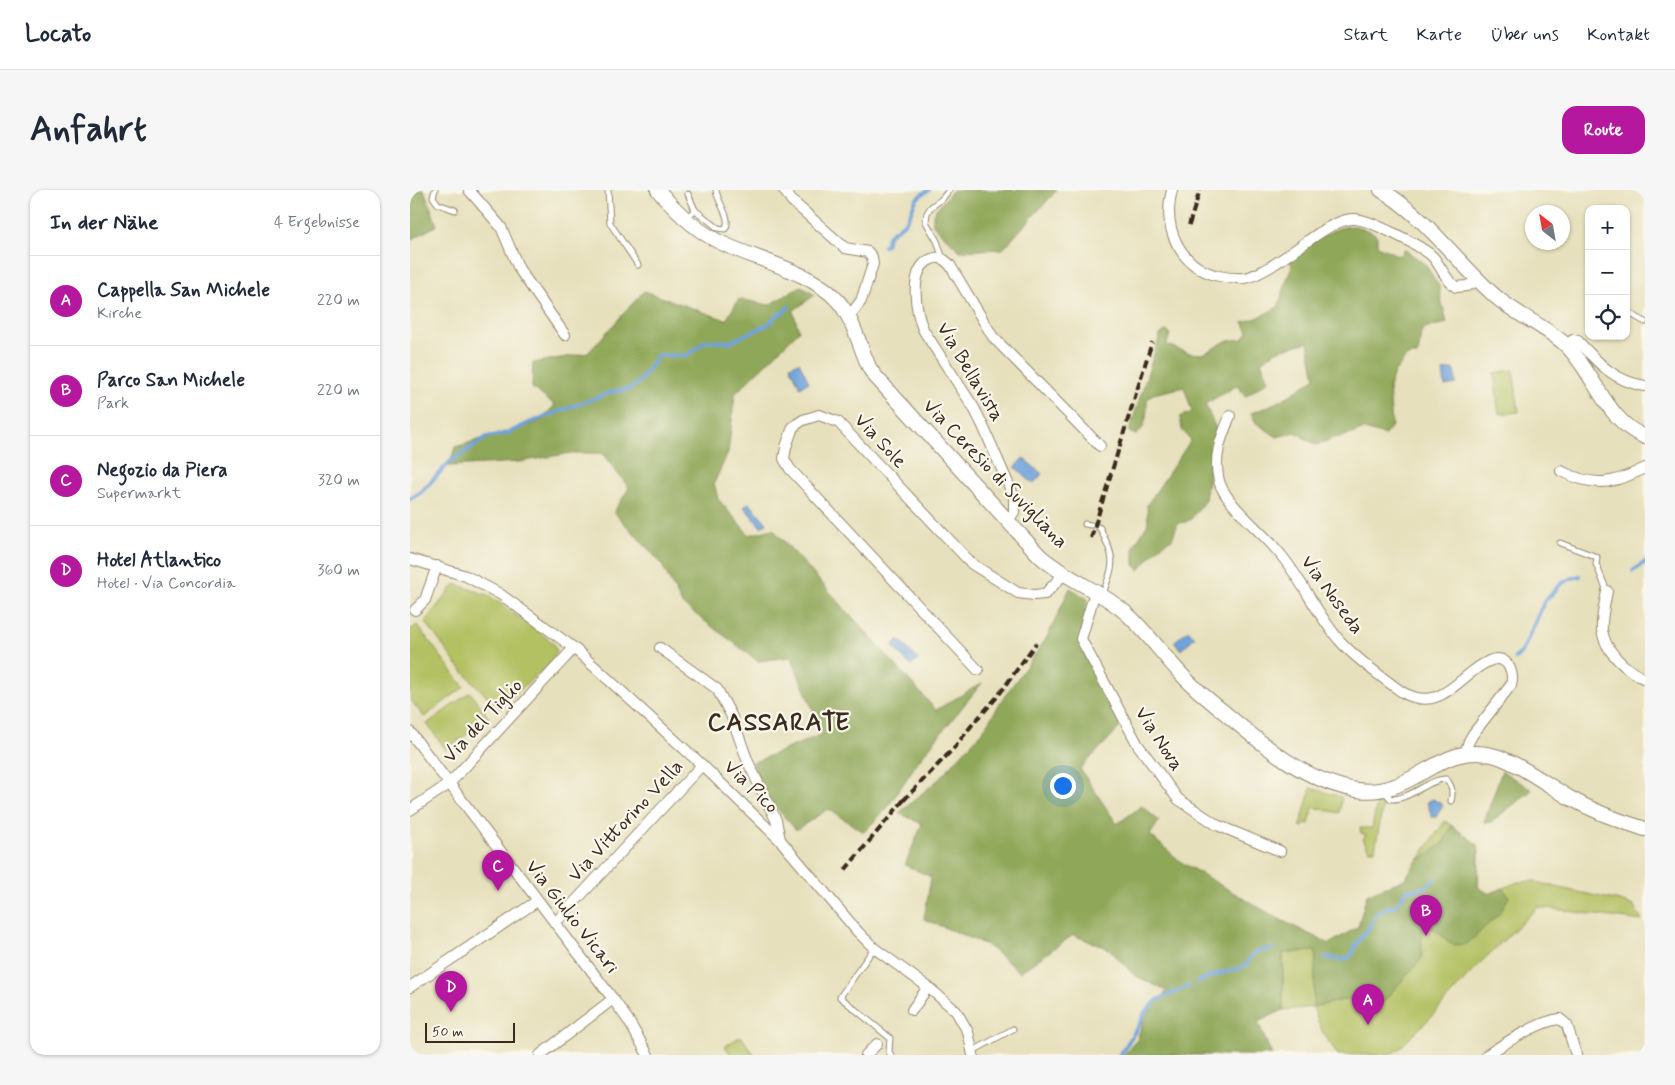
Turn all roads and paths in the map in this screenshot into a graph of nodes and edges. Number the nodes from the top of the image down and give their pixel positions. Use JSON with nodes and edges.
{"nodes":[{"id":1,"x":435,"y":190,"type":"edge"},
{"id":2,"x":469,"y":190,"type":"edge"},
{"id":3,"x":608,"y":190,"type":"edge"},
{"id":4,"x":658,"y":190,"type":"edge"},
{"id":5,"x":716,"y":190,"type":"edge"},
{"id":6,"x":784,"y":190,"type":"edge"},
{"id":7,"x":949,"y":190,"type":"edge"},
{"id":8,"x":1172,"y":190,"type":"edge"},
{"id":9,"x":1381,"y":190,"type":"edge"},
{"id":10,"x":688,"y":194,"type":"dead end"},
{"id":11,"x":455,"y":210,"type":"dead end"},
{"id":12,"x":690,"y":214,"type":"junction"},
{"id":13,"x":943,"y":259,"type":"junction"},
{"id":14,"x":638,"y":265,"type":"dead end"},
{"id":15,"x":1478,"y":280,"type":"junction"},
{"id":16,"x":1630,"y":313,"type":"edge"},
{"id":17,"x":848,"y":318,"type":"junction"},
{"id":18,"x":1645,"y":322,"type":"edge"},
{"id":19,"x":564,"y":335,"type":"dead end"},
{"id":20,"x":1566,"y":345,"type":"junction"},
{"id":21,"x":1645,"y":386,"type":"edge"},
{"id":22,"x":1230,"y":416,"type":"dead end"},
{"id":23,"x":1645,"y":437,"type":"edge"},
{"id":24,"x":1100,"y":446,"type":"dead end"},
{"id":25,"x":1645,"y":468,"type":"edge"},
{"id":26,"x":1561,"y":471,"type":"dead end"},
{"id":27,"x":1008,"y":521,"type":"junction"},
{"id":28,"x":1098,"y":527,"type":"dead end"},
{"id":29,"x":1560,"y":543,"type":"dead end"},
{"id":30,"x":410,"y":559,"type":"edge"},
{"id":31,"x":437,"y":566,"type":"junction"},
{"id":32,"x":1064,"y":574,"type":"junction"},
{"id":33,"x":1607,"y":591,"type":"joint"},
{"id":34,"x":1098,"y":594,"type":"junction"},
{"id":35,"x":415,"y":610,"type":"dead end"},
{"id":36,"x":574,"y":648,"type":"junction"},
{"id":37,"x":660,"y":648,"type":"dead end"},
{"id":38,"x":978,"y":670,"type":"dead end"},
{"id":39,"x":1645,"y":679,"type":"edge"},
{"id":40,"x":410,"y":732,"type":"edge"},
{"id":41,"x":1465,"y":753,"type":"junction"},
{"id":42,"x":702,"y":765,"type":"junction"},
{"id":43,"x":449,"y":784,"type":"junction"},
{"id":44,"x":1384,"y":790,"type":"junction"},
{"id":45,"x":1451,"y":802,"type":"dead end"},
{"id":46,"x":410,"y":810,"type":"edge"},
{"id":47,"x":1645,"y":829,"type":"edge"},
{"id":48,"x":781,"y":841,"type":"junction"},
{"id":49,"x":1280,"y":851,"type":"dead end"},
{"id":50,"x":538,"y":901,"type":"junction"},
{"id":51,"x":555,"y":924,"type":"junction"},
{"id":52,"x":874,"y":948,"type":"junction"},
{"id":53,"x":410,"y":987,"type":"edge"},
{"id":54,"x":928,"y":987,"type":"junction"},
{"id":55,"x":613,"y":999,"type":"junction"},
{"id":56,"x":912,"y":1010,"type":"dead end"},
{"id":57,"x":1013,"y":1029,"type":"dead end"},
{"id":58,"x":878,"y":1044,"type":"dead end"},
{"id":59,"x":972,"y":1053,"type":"edge"},
{"id":60,"x":540,"y":1055,"type":"edge"},
{"id":61,"x":648,"y":1055,"type":"edge"},
{"id":62,"x":866,"y":1055,"type":"edge"},
{"id":63,"x":891,"y":1055,"type":"edge"},
{"id":64,"x":1487,"y":1055,"type":"edge"},
{"id":65,"x":1576,"y":1055,"type":"edge"}],
"edges":[{"from":1,"to":11,"type":"lane"},
{"from":2,"to":19,"type":"street"},
{"from":3,"to":14,"type":"lane"},
{"from":4,"to":12,"type":"main road","name":"Via Ceresio di Suvigliana"},
{"from":5,"to":12,"type":"lane"},
{"from":6,"to":17,"type":"street"},
{"from":7,"to":13,"type":"lane"},
{"from":8,"to":15,"type":"street"},
{"from":9,"to":15,"type":"main road"},
{"from":10,"to":12,"type":"lane"},
{"from":12,"to":17,"type":"main road","name":"Via Ceresio di Suvigliana"},
{"from":13,"to":24,"type":"street","name":"Via Bellavista"},
{"from":13,"to":27,"type":"street","name":"Via Bellavista"},
{"from":15,"to":20,"type":"main road"},
{"from":16,"to":18,"type":"lane"},
{"from":17,"to":27,"type":"main road","name":"Via Ceresio di Suvigliana"},
{"from":20,"to":21,"type":"street"},
{"from":20,"to":23,"type":"main road"},
{"from":22,"to":41,"type":"street","name":"Via Noseda"},
{"from":25,"to":26,"type":"street"},
{"from":27,"to":32,"type":"main road","name":"Via Ceresio di Suvigliana"},
{"from":28,"to":34,"type":"lane"},
{"from":29,"to":33,"type":"lane"},
{"from":30,"to":31,"type":"street","name":"Via Pico"},
{"from":31,"to":35,"type":"street"},
{"from":31,"to":36,"type":"street","name":"Via Pico"},
{"from":32,"to":34,"type":"main road","name":"Via Ceresio di Suvigliana"},
{"from":32,"to":38,"type":"street","name":"Via Sole"},
{"from":33,"to":39,"type":"street"},
{"from":34,"to":44,"type":"main road","name":"Via Ceresio di Suvigliana"},
{"from":34,"to":49,"type":"street","name":"Via Nova"},
{"from":36,"to":42,"type":"street","name":"Via Pico"},
{"from":36,"to":43,"type":"street","name":"Via del Tiglio"},
{"from":37,"to":48,"type":"street"},
{"from":40,"to":43,"type":"street","name":"Via Giulio Vicari"},
{"from":41,"to":44,"type":"main road","name":"Via Ceresio di Suvigliana"},
{"from":41,"to":47,"type":"main road","name":"Via Ceresio di Suvigliana"},
{"from":42,"to":48,"type":"street","name":"Via Pico"},
{"from":42,"to":51,"type":"street","name":"Via Vittorino Vella"},
{"from":43,"to":46,"type":"street","name":"Via del Tiglio"},
{"from":43,"to":50,"type":"street","name":"Via Giulio Vicari"},
{"from":44,"to":45,"type":"lane"},
{"from":48,"to":52,"type":"street","name":"Via Pico"},
{"from":50,"to":51,"type":"street","name":"Via Giulio Vicari"},
{"from":50,"to":53,"type":"street"},
{"from":51,"to":55,"type":"street","name":"Via Giulio Vicari"},
{"from":52,"to":54,"type":"street","name":"Via Pico"},
{"from":52,"to":63,"type":"lane"},
{"from":54,"to":56,"type":"street"},
{"from":54,"to":59,"type":"street","name":"Via Pico"},
{"from":55,"to":60,"type":"street"},
{"from":55,"to":61,"type":"street","name":"Via Giulio Vicari"},
{"from":57,"to":59,"type":"lane"},
{"from":58,"to":62,"type":"street"},
{"from":64,"to":65,"type":"street"}]}
